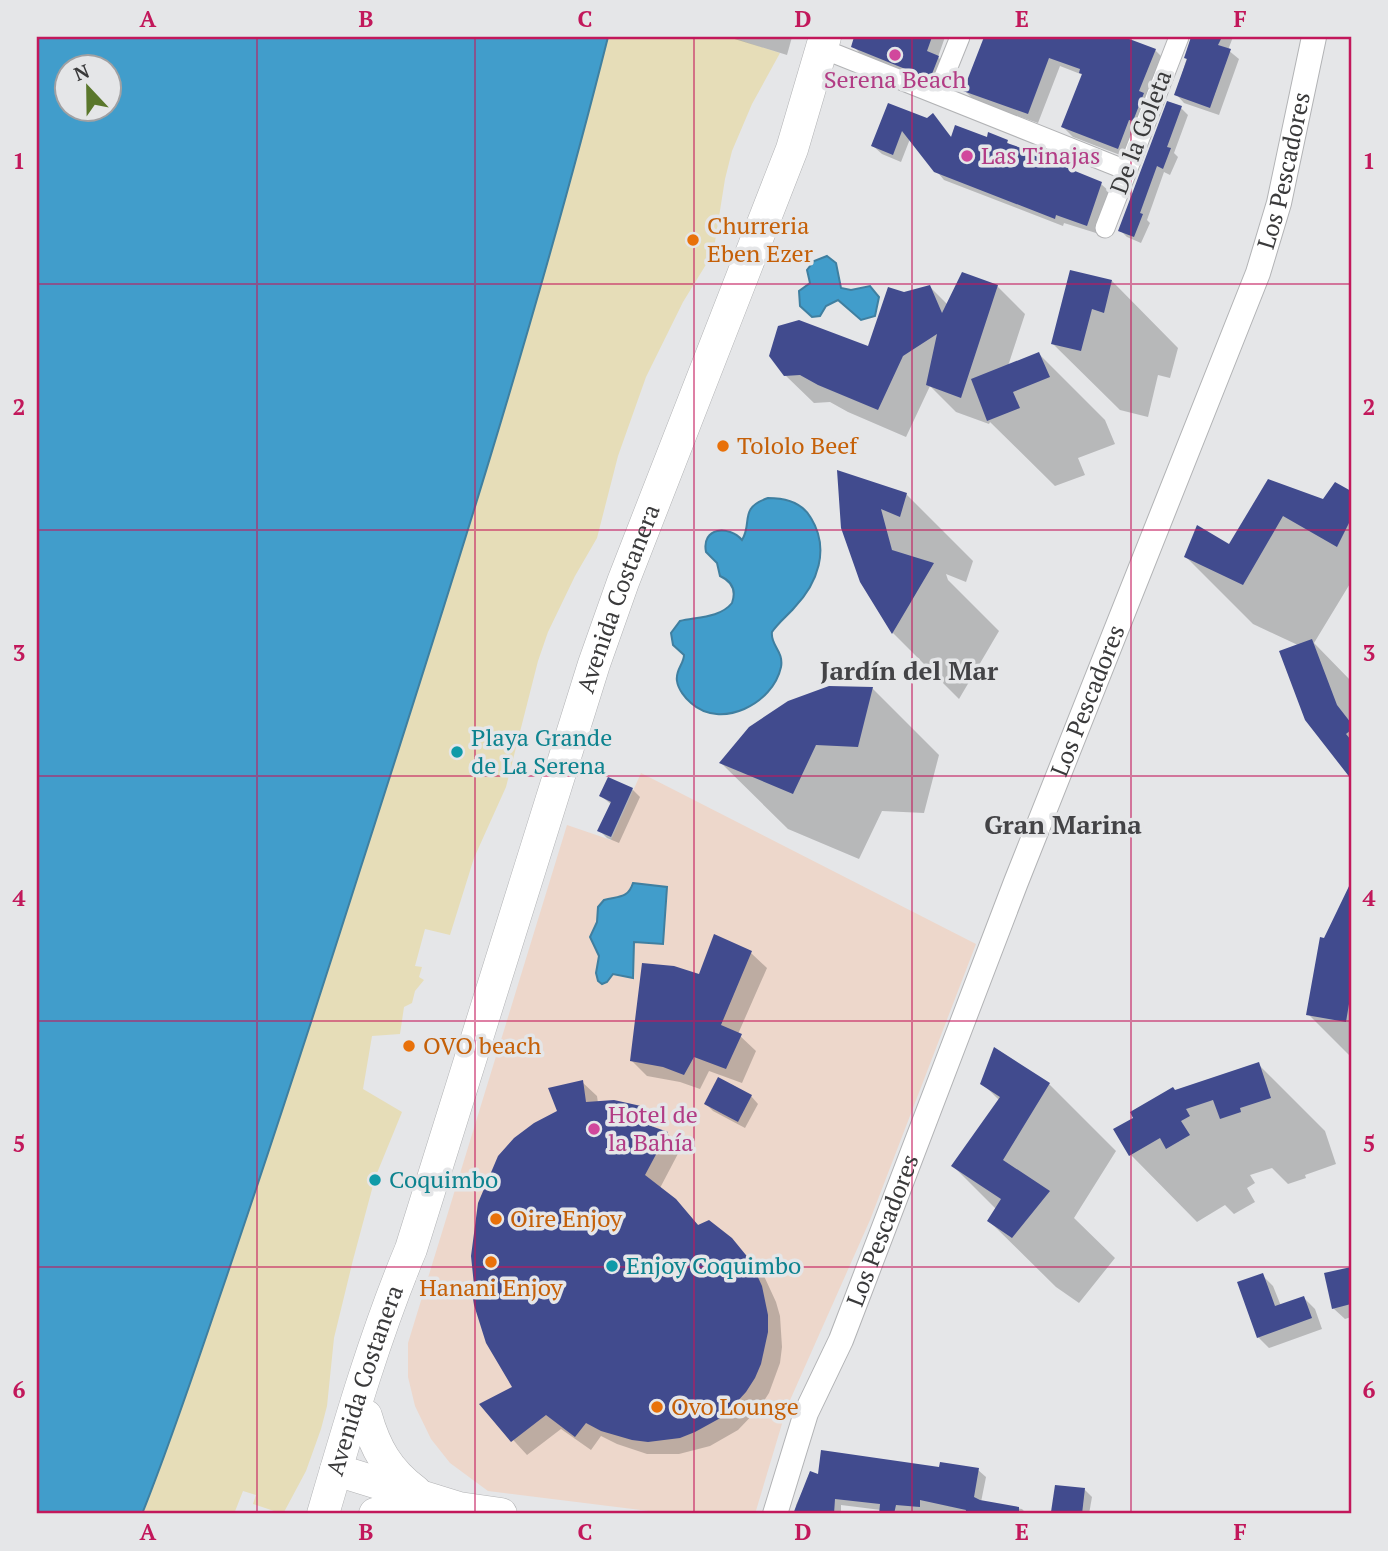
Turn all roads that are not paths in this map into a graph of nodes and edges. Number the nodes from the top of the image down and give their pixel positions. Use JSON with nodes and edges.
{"nodes":[{"id":1,"x":960,"y":37,"type":"edge"},
{"id":2,"x":1314,"y":37,"type":"edge"},
{"id":3,"x":1173,"y":38,"type":"edge"},
{"id":4,"x":824,"y":43,"type":"edge"},
{"id":5,"x":937,"y":94,"type":"junction"},
{"id":6,"x":1126,"y":170,"type":"junction"},
{"id":7,"x":1104,"y":228,"type":"dead end"},
{"id":8,"x":411,"y":1249,"type":"junction"},
{"id":9,"x":366,"y":1416,"type":"junction"},
{"id":10,"x":342,"y":1471,"type":"junction"},
{"id":11,"x":429,"y":1498,"type":"junction"},
{"id":12,"x":459,"y":1508,"type":"junction"},
{"id":13,"x":323,"y":1514,"type":"edge"},
{"id":14,"x":335,"y":1514,"type":"edge"},
{"id":15,"x":375,"y":1514,"type":"edge"},
{"id":16,"x":501,"y":1514,"type":"edge"},
{"id":17,"x":775,"y":1514,"type":"edge"}],
"edges":[{"from":1,"to":5,"type":"street"},
{"from":2,"to":17,"type":"street","name":"Los Pescadores"},
{"from":3,"to":6,"type":"street","name":"De la Goleta"},
{"from":4,"to":5,"type":"street"},
{"from":4,"to":8,"type":"main road","name":"Avenida Costanera"},
{"from":5,"to":6,"type":"street"},
{"from":6,"to":7,"type":"street","name":"De la Goleta"},
{"from":8,"to":9,"type":"main road","name":"Avenida Costanera"},
{"from":8,"to":10,"type":"main road","name":"Avenida Costanera"},
{"from":9,"to":10,"type":"main road","name":"Avenida Costanera"},
{"from":9,"to":11,"type":"main road"},
{"from":10,"to":11,"type":"main road"},
{"from":10,"to":13,"type":"main road","name":"Avenida Costanera"},
{"from":10,"to":14,"type":"main road","name":"Avenida Costanera"},
{"from":11,"to":12,"type":"main road"},
{"from":12,"to":15,"type":"main road"},
{"from":12,"to":16,"type":"main road"}]}
